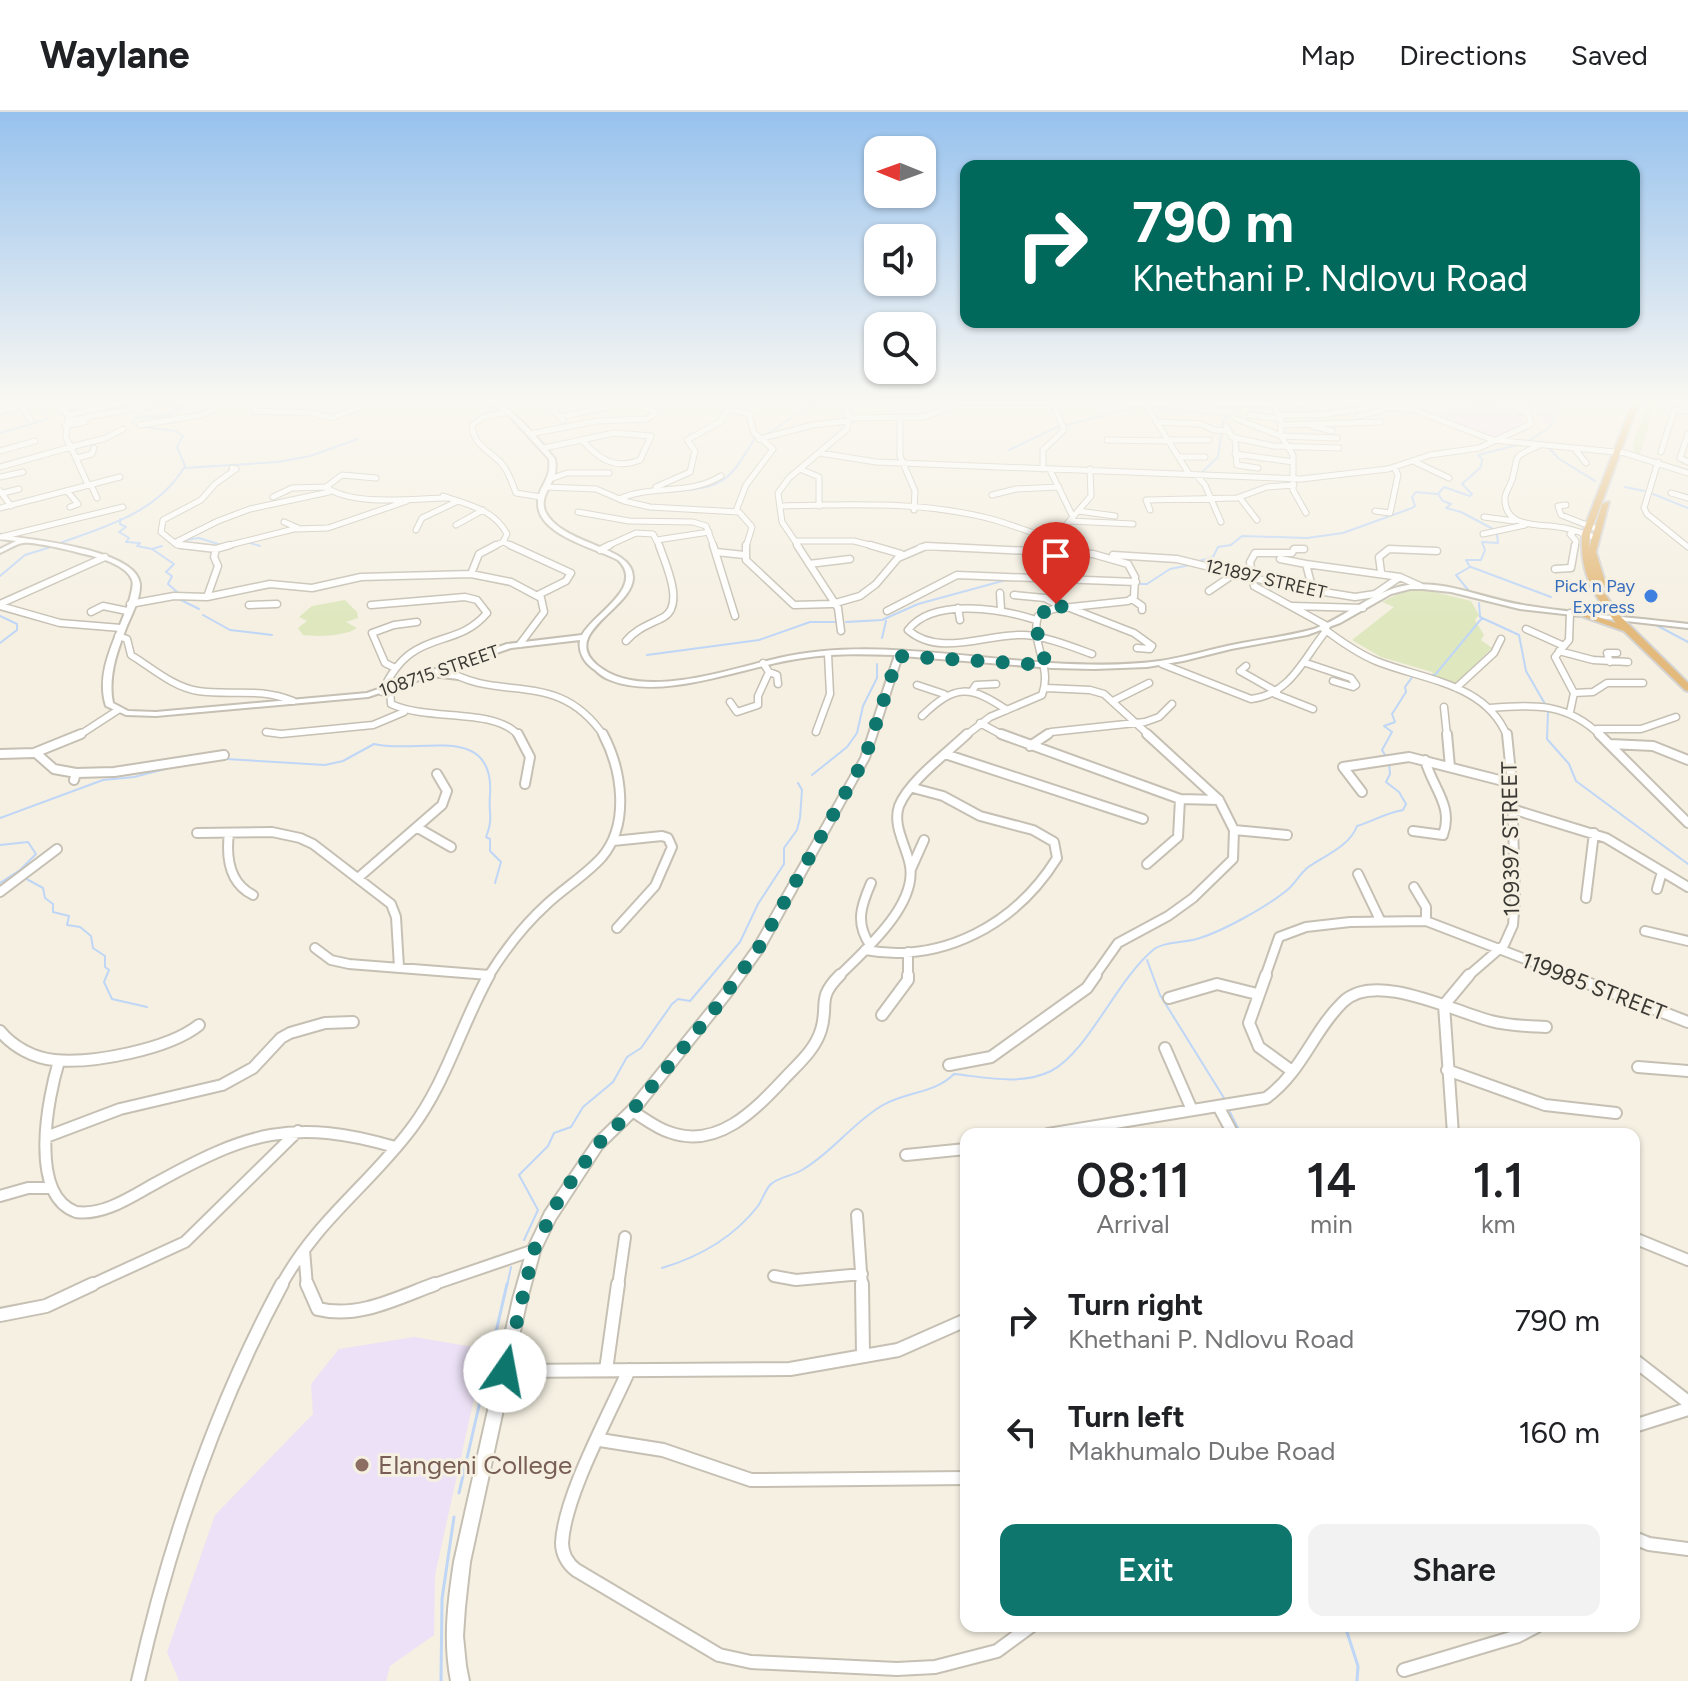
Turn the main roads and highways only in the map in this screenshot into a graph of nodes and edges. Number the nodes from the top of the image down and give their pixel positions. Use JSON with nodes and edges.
{"nodes":[{"id":1,"x":1614,"y":472,"type":"edge"},
{"id":2,"x":1575,"y":614,"type":"road end"},
{"id":3,"x":1619,"y":617,"type":"junction"},
{"id":4,"x":1634,"y":636,"type":"junction"},
{"id":5,"x":1688,"y":678,"type":"edge"},
{"id":6,"x":1688,"y":688,"type":"edge"}],
"edges":[{"from":1,"to":3,"type":"main road"},
{"from":2,"to":4,"type":"main road"},
{"from":3,"to":4,"type":"main road"},
{"from":3,"to":5,"type":"main road"},
{"from":4,"to":6,"type":"main road"}]}
